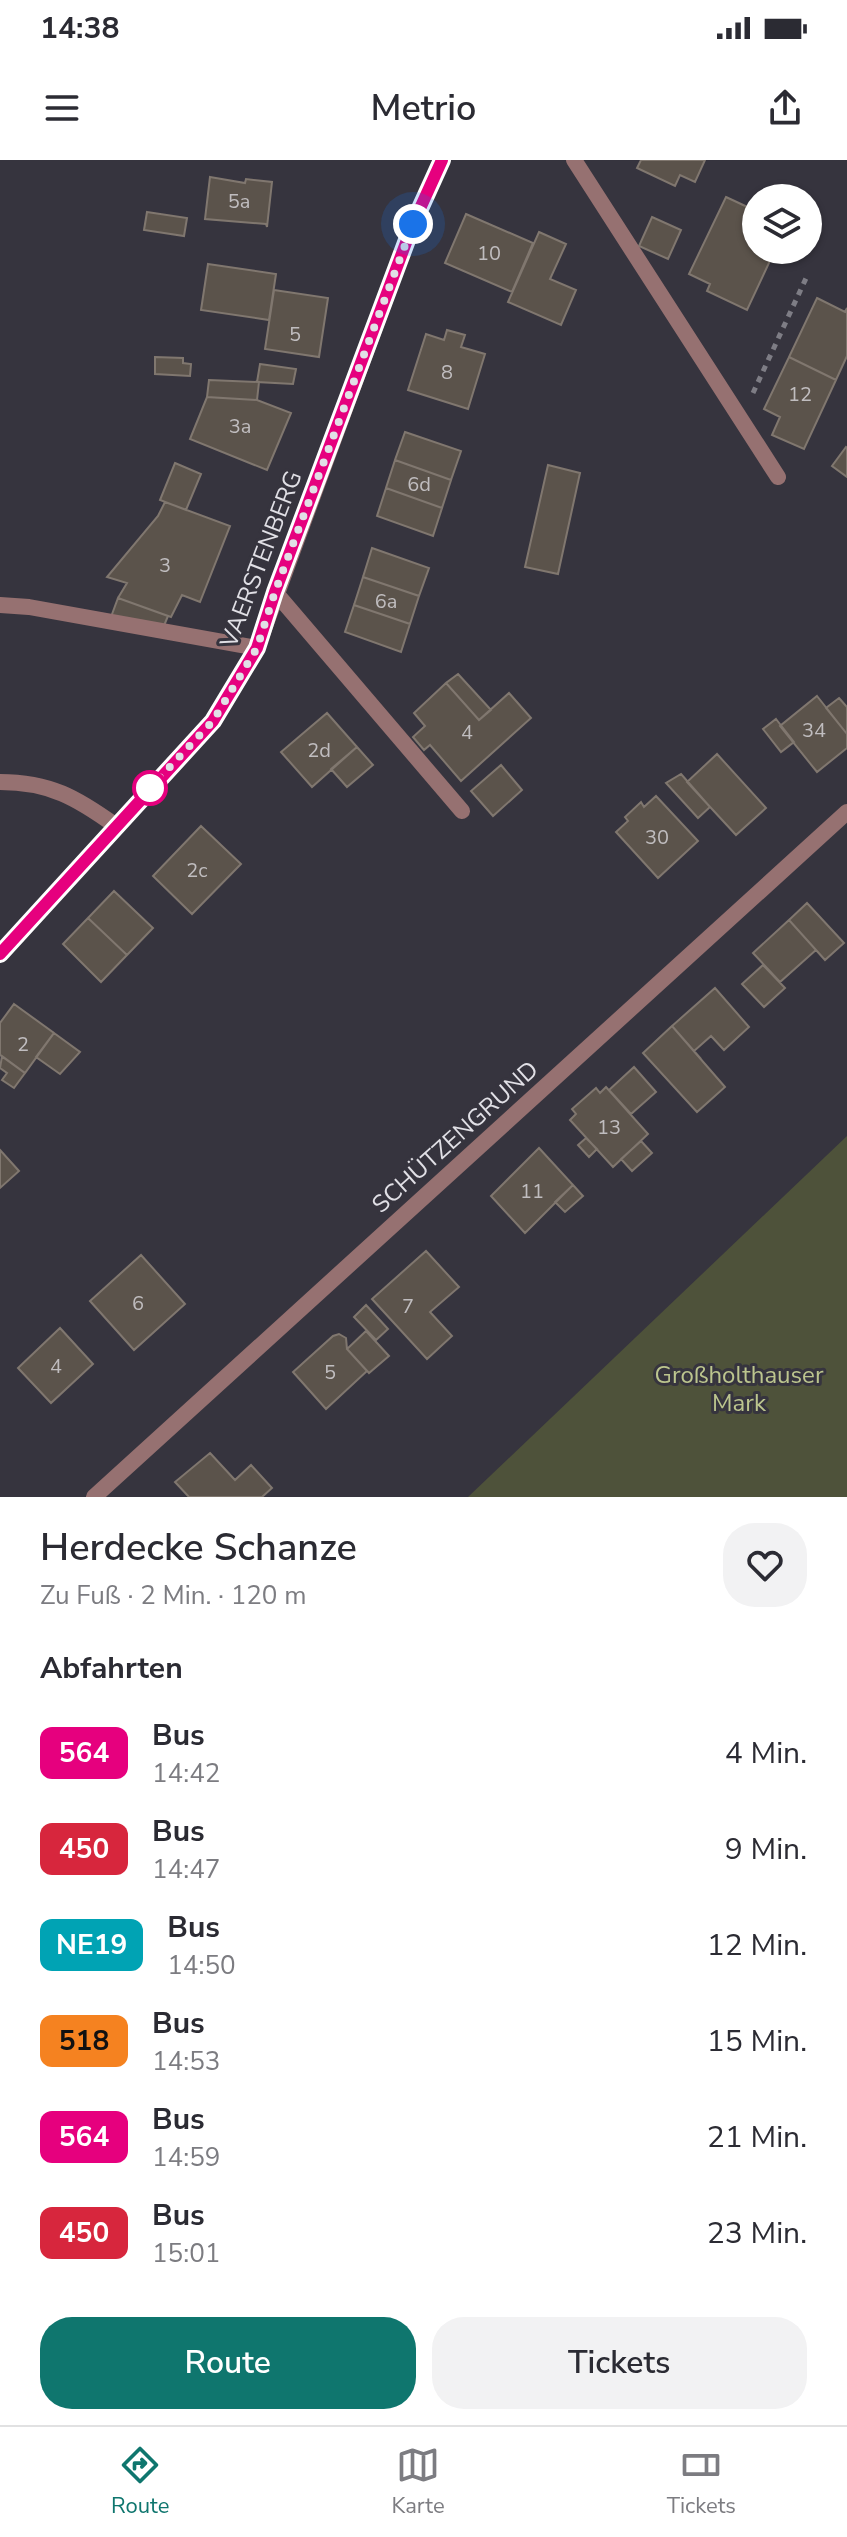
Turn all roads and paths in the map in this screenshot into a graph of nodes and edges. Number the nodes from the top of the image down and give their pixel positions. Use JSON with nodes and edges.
{"nodes":[{"id":1,"x":442,"y":160,"type":"edge"},
{"id":2,"x":574,"y":160,"type":"edge"},
{"id":3,"x":808,"y":274,"type":"dead end"},
{"id":4,"x":741,"y":420,"type":"junction"},
{"id":5,"x":778,"y":477,"type":"dead end"},
{"id":6,"x":275,"y":592,"type":"junction"},
{"id":7,"x":0,"y":605,"type":"edge"},
{"id":8,"x":257,"y":648,"type":"junction"},
{"id":9,"x":0,"y":782,"type":"edge"},
{"id":10,"x":462,"y":811,"type":"dead end"},
{"id":11,"x":847,"y":812,"type":"edge"},
{"id":12,"x":116,"y":826,"type":"junction"},
{"id":13,"x":0,"y":954,"type":"edge"},
{"id":14,"x":94,"y":1497,"type":"edge"}],
"edges":[{"from":1,"to":6,"type":"street","name":"VAERSTENBERG"},
{"from":2,"to":4,"type":"street"},
{"from":3,"to":4,"type":"path"},
{"from":4,"to":5,"type":"street"},
{"from":6,"to":8,"type":"street","name":"VAERSTENBERG"},
{"from":6,"to":10,"type":"street"},
{"from":7,"to":8,"type":"street"},
{"from":8,"to":12,"type":"street","name":"VAERSTENBERG"},
{"from":9,"to":12,"type":"street"},
{"from":11,"to":14,"type":"street","name":"SCHÜTZENGRUND"},
{"from":12,"to":13,"type":"street","name":"VAERSTENBERG"}]}
